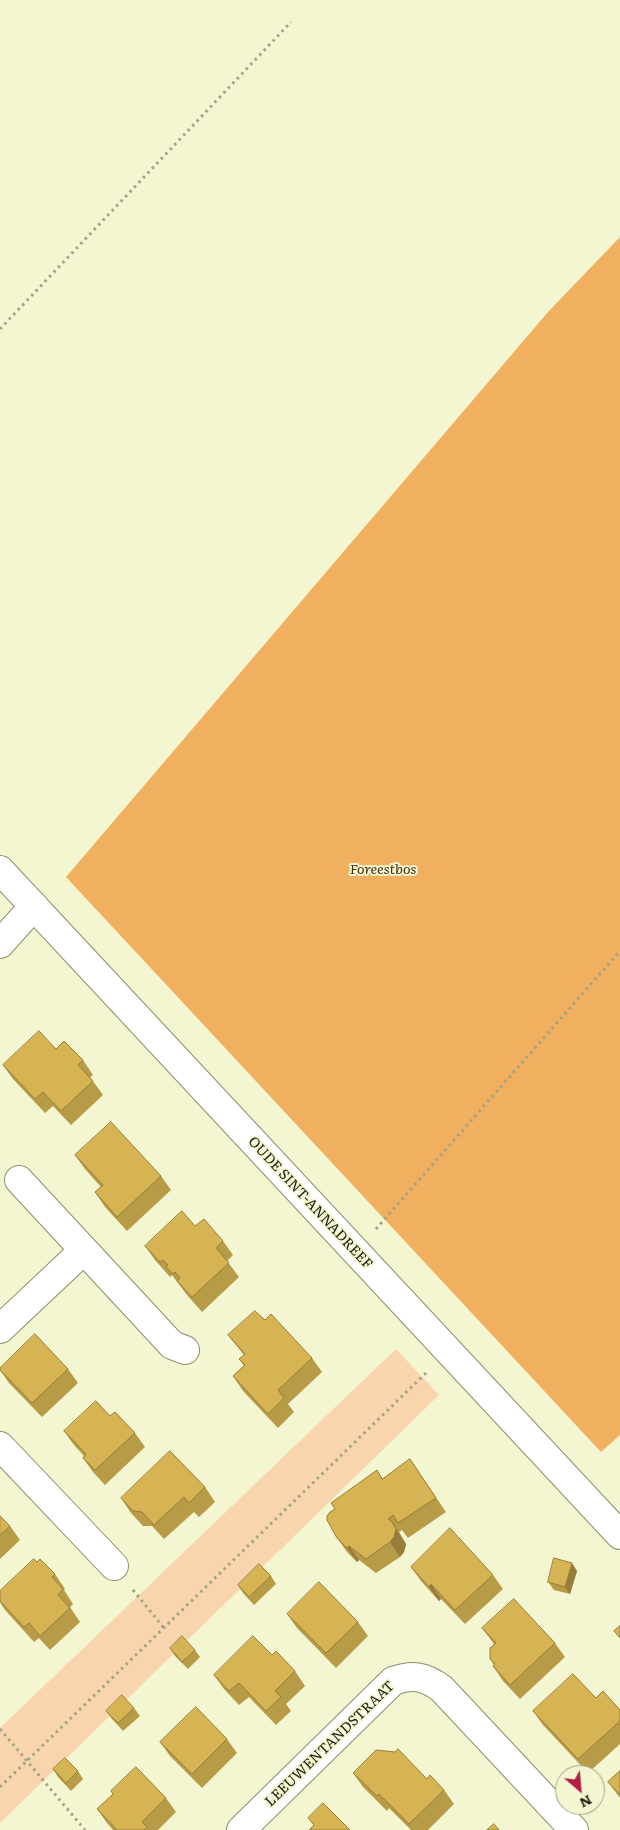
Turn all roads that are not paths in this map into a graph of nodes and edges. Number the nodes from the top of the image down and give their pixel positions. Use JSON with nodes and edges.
{"nodes":[{"id":1,"x":0,"y":870,"type":"edge"},
{"id":2,"x":34,"y":906,"type":"junction"},
{"id":3,"x":0,"y":944,"type":"edge"},
{"id":4,"x":19,"y":1180,"type":"dead end"},
{"id":5,"x":84,"y":1250,"type":"junction"},
{"id":6,"x":0,"y":1329,"type":"edge"},
{"id":7,"x":185,"y":1350,"type":"dead end"},
{"id":8,"x":0,"y":1446,"type":"edge"},
{"id":9,"x":620,"y":1535,"type":"edge"},
{"id":10,"x":114,"y":1566,"type":"road end"},
{"id":11,"x":241,"y":1830,"type":"edge"},
{"id":12,"x":574,"y":1830,"type":"edge"}],
"edges":[{"from":1,"to":2,"type":"street","name":"OUDE SINT-ANNADREEF"},
{"from":2,"to":3,"type":"street"},
{"from":2,"to":9,"type":"street","name":"OUDE SINT-ANNADREEF"},
{"from":4,"to":5,"type":"street"},
{"from":5,"to":6,"type":"street"},
{"from":5,"to":7,"type":"street"},
{"from":8,"to":10,"type":"street"},
{"from":11,"to":12,"type":"street","name":"LEEUWENTANDSTRAAT"}]}
